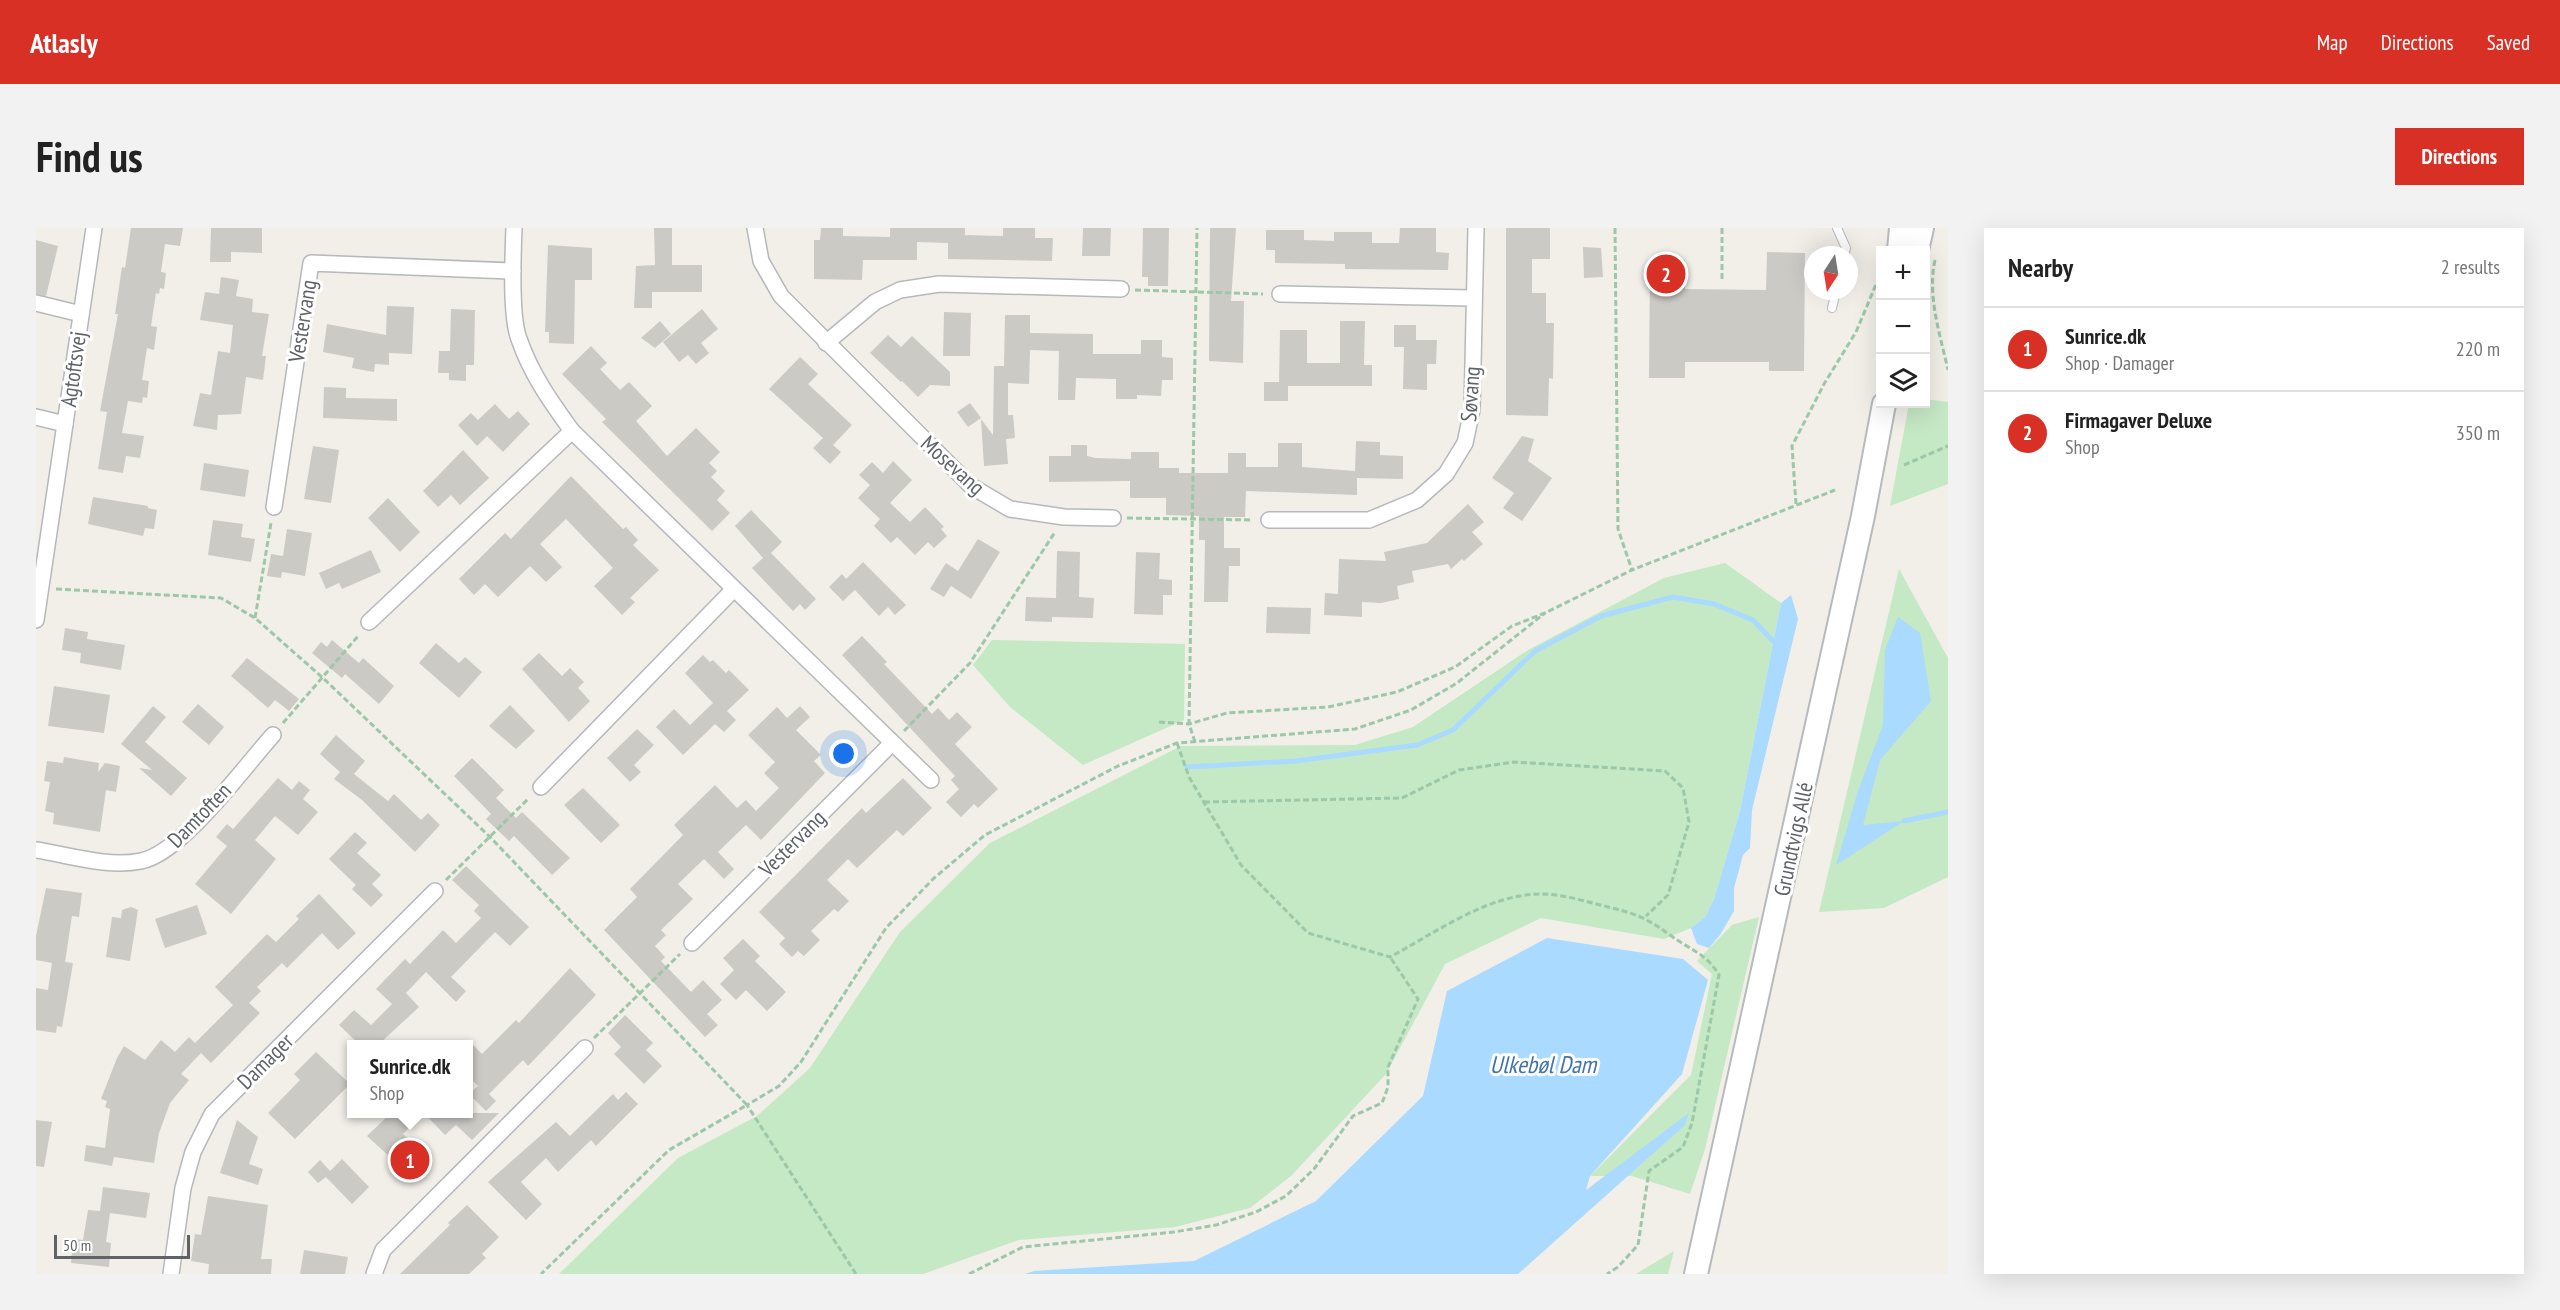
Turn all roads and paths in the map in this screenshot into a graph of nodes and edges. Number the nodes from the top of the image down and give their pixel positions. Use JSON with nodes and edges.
{"nodes":[{"id":1,"x":94,"y":228,"type":"edge"},
{"id":2,"x":514,"y":228,"type":"edge"},
{"id":3,"x":755,"y":228,"type":"edge"},
{"id":4,"x":1197,"y":228,"type":"edge"},
{"id":5,"x":1476,"y":228,"type":"edge"},
{"id":6,"x":1615,"y":228,"type":"edge"},
{"id":7,"x":1722,"y":228,"type":"edge"},
{"id":8,"x":1836,"y":228,"type":"edge"},
{"id":9,"x":1901,"y":228,"type":"edge"},
{"id":10,"x":1922,"y":228,"type":"edge"},
{"id":11,"x":1845,"y":246,"type":"edge"},
{"id":12,"x":1899,"y":246,"type":"edge"},
{"id":13,"x":1925,"y":246,"type":"edge"},
{"id":14,"x":1930,"y":268,"type":"edge"},
{"id":15,"x":513,"y":271,"type":"junction"},
{"id":16,"x":1722,"y":281,"type":"dead end"},
{"id":17,"x":1876,"y":286,"type":"edge"},
{"id":18,"x":1121,"y":290,"type":"joint"},
{"id":19,"x":1196,"y":291,"type":"junction"},
{"id":20,"x":1280,"y":294,"type":"joint"},
{"id":21,"x":1473,"y":298,"type":"junction"},
{"id":22,"x":1834,"y":300,"type":"edge"},
{"id":23,"x":36,"y":303,"type":"edge"},
{"id":24,"x":1832,"y":308,"type":"dead end"},
{"id":25,"x":81,"y":314,"type":"junction"},
{"id":26,"x":826,"y":343,"type":"junction"},
{"id":27,"x":1948,"y":370,"type":"edge"},
{"id":28,"x":1883,"y":408,"type":"edge"},
{"id":29,"x":36,"y":417,"type":"edge"},
{"id":30,"x":65,"y":424,"type":"junction"},
{"id":31,"x":572,"y":431,"type":"junction"},
{"id":32,"x":1948,"y":446,"type":"edge"},
{"id":33,"x":1904,"y":465,"type":"dead end"},
{"id":34,"x":1835,"y":490,"type":"dead end"},
{"id":35,"x":1796,"y":504,"type":"junction"},
{"id":36,"x":274,"y":507,"type":"joint"},
{"id":37,"x":1064,"y":517,"type":"junction"},
{"id":38,"x":1113,"y":518,"type":"joint"},
{"id":39,"x":1191,"y":520,"type":"junction"},
{"id":40,"x":1269,"y":520,"type":"joint"},
{"id":41,"x":41,"y":550,"type":"edge"},
{"id":42,"x":1632,"y":570,"type":"junction"},
{"id":43,"x":41,"y":588,"type":"junction"},
{"id":44,"x":733,"y":590,"type":"junction"},
{"id":45,"x":1545,"y":613,"type":"junction"},
{"id":46,"x":255,"y":618,"type":"junction"},
{"id":47,"x":36,"y":620,"type":"edge"},
{"id":48,"x":369,"y":622,"type":"joint"},
{"id":49,"x":323,"y":678,"type":"junction"},
{"id":50,"x":1159,"y":722,"type":"dead end"},
{"id":51,"x":1189,"y":724,"type":"junction"},
{"id":52,"x":273,"y":735,"type":"joint"},
{"id":53,"x":1195,"y":742,"type":"junction"},
{"id":54,"x":892,"y":743,"type":"junction"},
{"id":55,"x":1177,"y":743,"type":"junction"},
{"id":56,"x":931,"y":780,"type":"dead end"},
{"id":57,"x":541,"y":786,"type":"joint"},
{"id":58,"x":1204,"y":802,"type":"junction"},
{"id":59,"x":489,"y":837,"type":"junction"},
{"id":60,"x":36,"y":850,"type":"edge"},
{"id":61,"x":435,"y":891,"type":"joint"},
{"id":62,"x":1646,"y":917,"type":"junction"},
{"id":63,"x":692,"y":943,"type":"joint"},
{"id":64,"x":1390,"y":957,"type":"junction"},
{"id":65,"x":640,"y":992,"type":"junction"},
{"id":66,"x":585,"y":1047,"type":"joint"},
{"id":67,"x":747,"y":1105,"type":"junction"},
{"id":68,"x":171,"y":1274,"type":"edge"},
{"id":69,"x":374,"y":1274,"type":"edge"},
{"id":70,"x":541,"y":1274,"type":"edge"},
{"id":71,"x":856,"y":1274,"type":"edge"},
{"id":72,"x":969,"y":1274,"type":"edge"},
{"id":73,"x":1607,"y":1274,"type":"edge"},
{"id":74,"x":1696,"y":1274,"type":"edge"}],
"edges":[{"from":1,"to":25,"type":"street","name":"Agtoftsvej"},
{"from":2,"to":15,"type":"street"},
{"from":3,"to":26,"type":"street","name":"Mosevang"},
{"from":4,"to":19,"type":"path"},
{"from":5,"to":21,"type":"street","name":"Søvang"},
{"from":6,"to":42,"type":"path"},
{"from":7,"to":16,"type":"path"},
{"from":8,"to":11,"type":"lane"},
{"from":9,"to":12,"type":"street"},
{"from":10,"to":13,"type":"street"},
{"from":14,"to":27,"type":"path"},
{"from":15,"to":31,"type":"street"},
{"from":15,"to":36,"type":"street","name":"Vestervang"},
{"from":17,"to":35,"type":"path"},
{"from":18,"to":19,"type":"path"},
{"from":18,"to":26,"type":"street"},
{"from":19,"to":20,"type":"path"},
{"from":19,"to":39,"type":"path"},
{"from":20,"to":21,"type":"street"},
{"from":21,"to":40,"type":"street","name":"Søvang"},
{"from":22,"to":24,"type":"lane"},
{"from":23,"to":25,"type":"street","name":"Agtoftsvej"},
{"from":25,"to":30,"type":"street","name":"Agtoftsvej"},
{"from":26,"to":37,"type":"street","name":"Mosevang"},
{"from":28,"to":74,"type":"street","name":"Grundtvigs Allé"},
{"from":29,"to":30,"type":"street","name":"Agtoftsvej"},
{"from":30,"to":41,"type":"street","name":"Agtoftsvej"},
{"from":31,"to":44,"type":"street"},
{"from":31,"to":48,"type":"street"},
{"from":32,"to":33,"type":"path"},
{"from":34,"to":35,"type":"path"},
{"from":35,"to":42,"type":"path"},
{"from":36,"to":46,"type":"path"},
{"from":37,"to":38,"type":"street","name":"Mosevang"},
{"from":37,"to":54,"type":"path"},
{"from":38,"to":39,"type":"path"},
{"from":39,"to":40,"type":"path"},
{"from":39,"to":51,"type":"path"},
{"from":41,"to":43,"type":"street","name":"Agtoftsvej"},
{"from":42,"to":45,"type":"path"},
{"from":43,"to":46,"type":"path"},
{"from":43,"to":47,"type":"street","name":"Agtoftsvej"},
{"from":44,"to":54,"type":"street"},
{"from":44,"to":57,"type":"street"},
{"from":45,"to":51,"type":"path"},
{"from":45,"to":53,"type":"path"},
{"from":46,"to":49,"type":"path"},
{"from":48,"to":49,"type":"path"},
{"from":49,"to":52,"type":"path"},
{"from":49,"to":59,"type":"path"},
{"from":50,"to":51,"type":"path"},
{"from":51,"to":53,"type":"path"},
{"from":52,"to":60,"type":"street","name":"Damtoften"},
{"from":53,"to":55,"type":"path"},
{"from":54,"to":56,"type":"street"},
{"from":54,"to":63,"type":"street","name":"Vestervang"},
{"from":55,"to":58,"type":"path"},
{"from":55,"to":67,"type":"path"},
{"from":57,"to":59,"type":"path"},
{"from":58,"to":62,"type":"path"},
{"from":58,"to":64,"type":"path"},
{"from":59,"to":61,"type":"path"},
{"from":59,"to":65,"type":"path"},
{"from":61,"to":68,"type":"street","name":"Damager"},
{"from":62,"to":64,"type":"path"},
{"from":62,"to":73,"type":"path"},
{"from":63,"to":65,"type":"path"},
{"from":64,"to":72,"type":"path"},
{"from":65,"to":66,"type":"path"},
{"from":65,"to":67,"type":"path"},
{"from":66,"to":69,"type":"street"},
{"from":67,"to":70,"type":"path"},
{"from":67,"to":71,"type":"path"}]}
